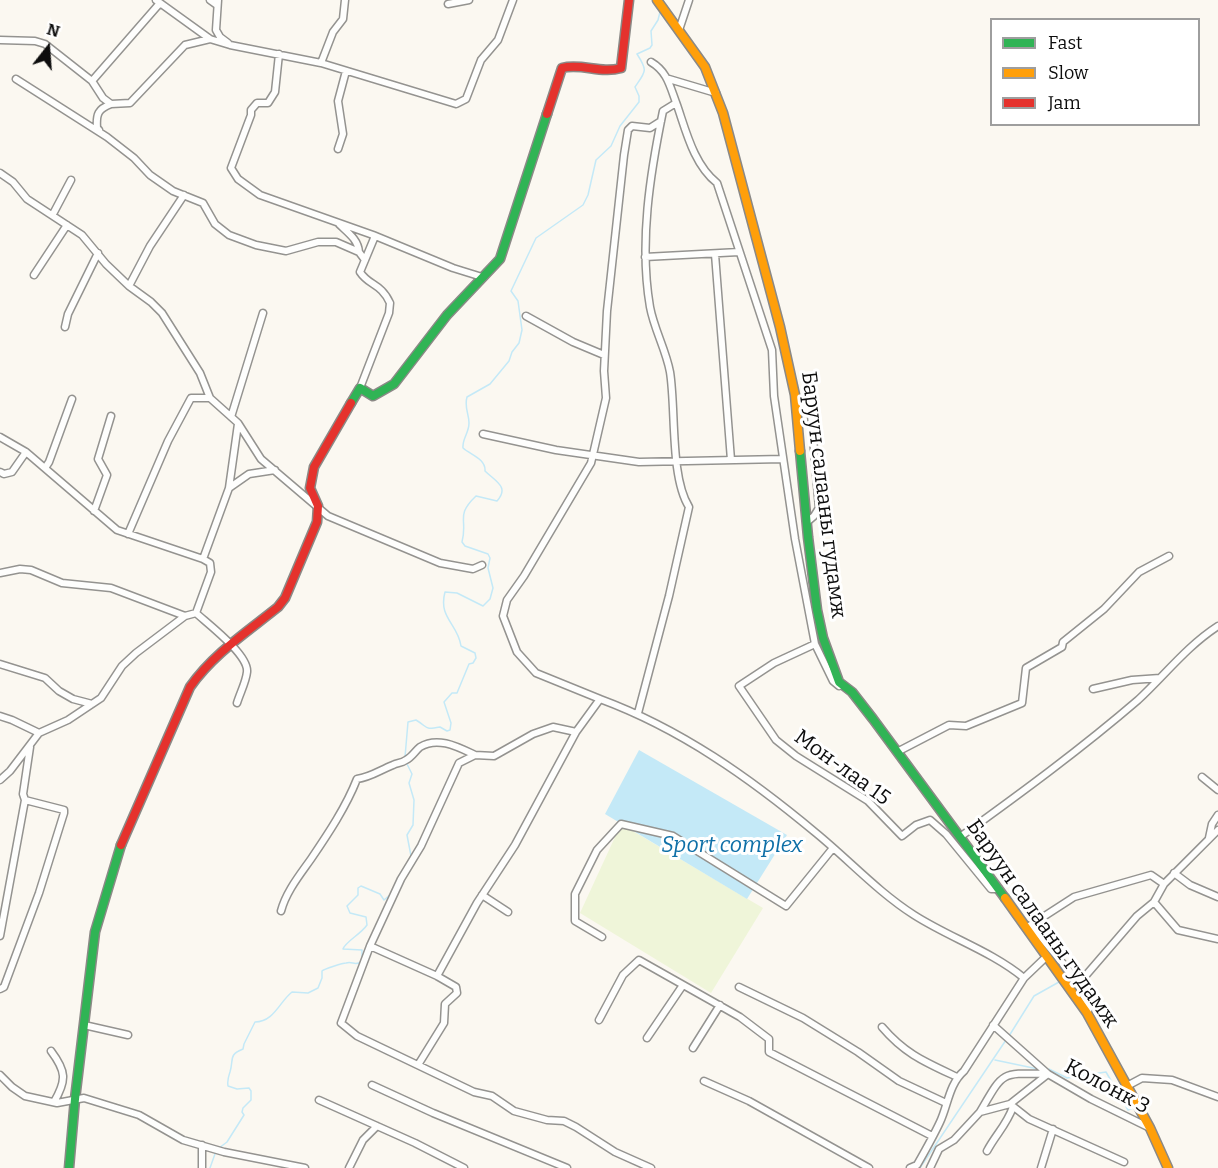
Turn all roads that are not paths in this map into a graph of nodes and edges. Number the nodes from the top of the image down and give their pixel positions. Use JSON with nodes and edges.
{"nodes":[{"id":1,"x":210,"y":0,"type":"edge"},
{"id":2,"x":345,"y":0,"type":"edge"},
{"id":3,"x":469,"y":0,"type":"edge"},
{"id":4,"x":513,"y":0,"type":"edge"},
{"id":5,"x":629,"y":0,"type":"edge"},
{"id":6,"x":689,"y":0,"type":"edge"},
{"id":7,"x":158,"y":1,"type":"edge"},
{"id":8,"x":657,"y":1,"type":"edge"},
{"id":9,"x":218,"y":3,"type":"edge"},
{"id":10,"x":448,"y":4,"type":"dead end"},
{"id":11,"x":680,"y":30,"type":"junction"},
{"id":12,"x":210,"y":39,"type":"junction"},
{"id":13,"x":0,"y":40,"type":"edge"},
{"id":14,"x":230,"y":45,"type":"junction"},
{"id":15,"x":279,"y":54,"type":"junction"},
{"id":16,"x":651,"y":62,"type":"dead end"},
{"id":17,"x":321,"y":63,"type":"junction"},
{"id":18,"x":346,"y":71,"type":"junction"},
{"id":19,"x":16,"y":79,"type":"dead end"},
{"id":20,"x":669,"y":79,"type":"junction"},
{"id":21,"x":92,"y":81,"type":"junction"},
{"id":22,"x":716,"y":93,"type":"junction"},
{"id":23,"x":676,"y":103,"type":"junction"},
{"id":24,"x":111,"y":104,"type":"junction"},
{"id":25,"x":661,"y":121,"type":"junction"},
{"id":26,"x":107,"y":137,"type":"junction"},
{"id":27,"x":338,"y":149,"type":"dead end"},
{"id":28,"x":0,"y":173,"type":"edge"},
{"id":29,"x":71,"y":180,"type":"dead end"},
{"id":30,"x":184,"y":195,"type":"junction"},
{"id":31,"x":53,"y":214,"type":"junction"},
{"id":32,"x":336,"y":222,"type":"junction"},
{"id":33,"x":67,"y":225,"type":"junction"},
{"id":34,"x":375,"y":236,"type":"junction"},
{"id":35,"x":98,"y":252,"type":"junction"},
{"id":36,"x":359,"y":252,"type":"junction"},
{"id":37,"x":739,"y":252,"type":"junction"},
{"id":38,"x":715,"y":254,"type":"junction"},
{"id":39,"x":645,"y":257,"type":"junction"},
{"id":40,"x":365,"y":260,"type":"junction"},
{"id":41,"x":34,"y":275,"type":"dead end"},
{"id":42,"x":482,"y":277,"type":"junction"},
{"id":43,"x":129,"y":286,"type":"junction"},
{"id":44,"x":263,"y":313,"type":"dead end"},
{"id":45,"x":526,"y":316,"type":"dead end"},
{"id":46,"x":65,"y":327,"type":"dead end"},
{"id":47,"x":604,"y":355,"type":"junction"},
{"id":48,"x":360,"y":388,"type":"junction"},
{"id":49,"x":210,"y":398,"type":"junction"},
{"id":50,"x":72,"y":399,"type":"dead end"},
{"id":51,"x":796,"y":405,"type":"junction"},
{"id":52,"x":111,"y":416,"type":"dead end"},
{"id":53,"x":231,"y":417,"type":"junction"},
{"id":54,"x":238,"y":423,"type":"junction"},
{"id":55,"x":483,"y":434,"type":"dead end"},
{"id":56,"x":0,"y":437,"type":"edge"},
{"id":57,"x":26,"y":452,"type":"junction"},
{"id":58,"x":592,"y":456,"type":"junction"},
{"id":59,"x":783,"y":459,"type":"junction"},
{"id":60,"x":731,"y":460,"type":"junction"},
{"id":61,"x":677,"y":461,"type":"junction"},
{"id":62,"x":816,"y":466,"type":"junction"},
{"id":63,"x":801,"y":467,"type":"junction"},
{"id":64,"x":45,"y":468,"type":"junction"},
{"id":65,"x":275,"y":470,"type":"junction"},
{"id":66,"x":0,"y":472,"type":"edge"},
{"id":67,"x":229,"y":488,"type":"junction"},
{"id":68,"x":318,"y":506,"type":"junction"},
{"id":69,"x":94,"y":511,"type":"junction"},
{"id":70,"x":807,"y":522,"type":"junction"},
{"id":71,"x":128,"y":534,"type":"junction"},
{"id":72,"x":1169,"y":556,"type":"dead end"},
{"id":73,"x":202,"y":559,"type":"junction"},
{"id":74,"x":482,"y":565,"type":"dead end"},
{"id":75,"x":0,"y":573,"type":"edge"},
{"id":76,"x":196,"y":613,"type":"junction"},
{"id":77,"x":185,"y":616,"type":"junction"},
{"id":78,"x":1218,"y":626,"type":"edge"},
{"id":79,"x":231,"y":644,"type":"junction"},
{"id":80,"x":815,"y":644,"type":"junction"},
{"id":81,"x":0,"y":664,"type":"edge"},
{"id":82,"x":1160,"y":678,"type":"junction"},
{"id":83,"x":1093,"y":689,"type":"dead end"},
{"id":84,"x":600,"y":699,"type":"junction"},
{"id":85,"x":237,"y":703,"type":"dead end"},
{"id":86,"x":92,"y":705,"type":"junction"},
{"id":87,"x":862,"y":706,"type":"junction"},
{"id":88,"x":638,"y":713,"type":"junction"},
{"id":89,"x":0,"y":716,"type":"edge"},
{"id":90,"x":576,"y":732,"type":"junction"},
{"id":91,"x":39,"y":733,"type":"junction"},
{"id":92,"x":30,"y":745,"type":"junction"},
{"id":93,"x":897,"y":752,"type":"junction"},
{"id":94,"x":475,"y":754,"type":"junction"},
{"id":95,"x":1202,"y":777,"type":"dead end"},
{"id":96,"x":0,"y":780,"type":"edge"},
{"id":97,"x":1218,"y":790,"type":"edge"},
{"id":98,"x":25,"y":800,"type":"junction"},
{"id":99,"x":1218,"y":815,"type":"edge"},
{"id":100,"x":1218,"y":830,"type":"edge"},
{"id":101,"x":960,"y":837,"type":"junction"},
{"id":102,"x":1209,"y":839,"type":"junction"},
{"id":103,"x":833,"y":848,"type":"junction"},
{"id":104,"x":1174,"y":873,"type":"junction"},
{"id":105,"x":1164,"y":884,"type":"junction"},
{"id":106,"x":999,"y":890,"type":"junction"},
{"id":107,"x":482,"y":895,"type":"junction"},
{"id":108,"x":1218,"y":897,"type":"edge"},
{"id":109,"x":1154,"y":902,"type":"junction"},
{"id":110,"x":280,"y":911,"type":"dead end"},
{"id":111,"x":508,"y":912,"type":"dead end"},
{"id":112,"x":1028,"y":927,"type":"junction"},
{"id":113,"x":0,"y":936,"type":"edge"},
{"id":114,"x":602,"y":937,"type":"dead end"},
{"id":115,"x":1218,"y":939,"type":"edge"},
{"id":116,"x":370,"y":946,"type":"junction"},
{"id":117,"x":1046,"y":957,"type":"junction"},
{"id":118,"x":437,"y":976,"type":"junction"},
{"id":119,"x":1024,"y":978,"type":"junction"},
{"id":120,"x":1081,"y":981,"type":"junction"},
{"id":121,"x":683,"y":985,"type":"junction"},
{"id":122,"x":739,"y":987,"type":"dead end"},
{"id":123,"x":0,"y":990,"type":"edge"},
{"id":124,"x":720,"y":1005,"type":"junction"},
{"id":125,"x":1087,"y":1013,"type":"junction"},
{"id":126,"x":599,"y":1020,"type":"dead end"},
{"id":127,"x":84,"y":1025,"type":"junction"},
{"id":128,"x":993,"y":1025,"type":"junction"},
{"id":129,"x":882,"y":1027,"type":"dead end"},
{"id":130,"x":128,"y":1035,"type":"dead end"},
{"id":131,"x":647,"y":1038,"type":"dead end"},
{"id":132,"x":693,"y":1048,"type":"dead end"},
{"id":133,"x":51,"y":1051,"type":"dead end"},
{"id":134,"x":418,"y":1065,"type":"junction"},
{"id":135,"x":1048,"y":1074,"type":"junction"},
{"id":136,"x":0,"y":1075,"type":"edge"},
{"id":137,"x":957,"y":1077,"type":"junction"},
{"id":138,"x":704,"y":1081,"type":"dead end"},
{"id":139,"x":372,"y":1085,"type":"dead end"},
{"id":140,"x":1127,"y":1086,"type":"junction"},
{"id":141,"x":1218,"y":1097,"type":"edge"},
{"id":142,"x":75,"y":1099,"type":"junction"},
{"id":143,"x":319,"y":1100,"type":"dead end"},
{"id":144,"x":54,"y":1102,"type":"junction"},
{"id":145,"x":946,"y":1103,"type":"junction"},
{"id":146,"x":1011,"y":1106,"type":"junction"},
{"id":147,"x":980,"y":1112,"type":"junction"},
{"id":148,"x":377,"y":1126,"type":"junction"},
{"id":149,"x":1150,"y":1128,"type":"junction"},
{"id":150,"x":1053,"y":1129,"type":"junction"},
{"id":151,"x":932,"y":1136,"type":"junction"},
{"id":152,"x":202,"y":1145,"type":"junction"},
{"id":153,"x":987,"y":1151,"type":"dead end"},
{"id":154,"x":1125,"y":1162,"type":"dead end"},
{"id":155,"x":69,"y":1168,"type":"edge"},
{"id":156,"x":202,"y":1168,"type":"edge"},
{"id":157,"x":305,"y":1168,"type":"edge"},
{"id":158,"x":349,"y":1168,"type":"edge"},
{"id":159,"x":464,"y":1168,"type":"edge"},
{"id":160,"x":567,"y":1168,"type":"edge"},
{"id":161,"x":651,"y":1168,"type":"edge"},
{"id":162,"x":869,"y":1168,"type":"edge"},
{"id":163,"x":910,"y":1168,"type":"edge"},
{"id":164,"x":930,"y":1168,"type":"edge"},
{"id":165,"x":1041,"y":1168,"type":"edge"},
{"id":166,"x":1168,"y":1168,"type":"edge"}],
"edges":[{"from":1,"to":9,"type":"street"},
{"from":2,"to":17,"type":"street"},
{"from":3,"to":10,"type":"street"},
{"from":4,"to":18,"type":"street"},
{"from":5,"to":42,"type":"street"},
{"from":6,"to":11,"type":"street"},
{"from":7,"to":12,"type":"street"},
{"from":7,"to":21,"type":"street"},
{"from":8,"to":11,"type":"street","name":"Баруун салааны гудамж"},
{"from":9,"to":14,"type":"street"},
{"from":11,"to":22,"type":"street","name":"Баруун салааны гудамж"},
{"from":12,"to":14,"type":"street"},
{"from":12,"to":24,"type":"street"},
{"from":13,"to":21,"type":"street"},
{"from":14,"to":15,"type":"street"},
{"from":15,"to":17,"type":"street"},
{"from":15,"to":32,"type":"street"},
{"from":16,"to":20,"type":"street"},
{"from":17,"to":18,"type":"street"},
{"from":18,"to":27,"type":"street"},
{"from":19,"to":26,"type":"street"},
{"from":20,"to":22,"type":"street"},
{"from":20,"to":23,"type":"street"},
{"from":21,"to":24,"type":"street"},
{"from":22,"to":51,"type":"street","name":"Баруун салааны гудамж"},
{"from":23,"to":25,"type":"street"},
{"from":23,"to":37,"type":"street"},
{"from":24,"to":26,"type":"street"},
{"from":25,"to":39,"type":"street"},
{"from":25,"to":47,"type":"street"},
{"from":26,"to":30,"type":"street"},
{"from":28,"to":31,"type":"street"},
{"from":29,"to":31,"type":"street"},
{"from":30,"to":36,"type":"street"},
{"from":30,"to":43,"type":"street"},
{"from":31,"to":33,"type":"street"},
{"from":32,"to":34,"type":"street"},
{"from":32,"to":36,"type":"street"},
{"from":33,"to":35,"type":"street"},
{"from":33,"to":41,"type":"street"},
{"from":34,"to":40,"type":"street"},
{"from":34,"to":42,"type":"street"},
{"from":35,"to":43,"type":"street"},
{"from":35,"to":46,"type":"street"},
{"from":36,"to":40,"type":"street"},
{"from":37,"to":38,"type":"street"},
{"from":37,"to":59,"type":"street"},
{"from":38,"to":39,"type":"street"},
{"from":38,"to":60,"type":"street"},
{"from":39,"to":61,"type":"street"},
{"from":40,"to":48,"type":"street"},
{"from":42,"to":48,"type":"street"},
{"from":43,"to":49,"type":"street"},
{"from":44,"to":53,"type":"street"},
{"from":45,"to":47,"type":"street"},
{"from":47,"to":58,"type":"street"},
{"from":48,"to":68,"type":"street"},
{"from":49,"to":53,"type":"street"},
{"from":49,"to":71,"type":"street"},
{"from":50,"to":64,"type":"street"},
{"from":51,"to":62,"type":"street"},
{"from":51,"to":63,"type":"street","name":"Баруун салааны гудамж"},
{"from":52,"to":69,"type":"street"},
{"from":53,"to":54,"type":"street"},
{"from":54,"to":65,"type":"street"},
{"from":54,"to":67,"type":"street"},
{"from":55,"to":58,"type":"street"},
{"from":56,"to":57,"type":"street"},
{"from":57,"to":64,"type":"street"},
{"from":57,"to":66,"type":"street"},
{"from":58,"to":61,"type":"street"},
{"from":58,"to":84,"type":"street"},
{"from":59,"to":60,"type":"street"},
{"from":59,"to":80,"type":"street"},
{"from":60,"to":61,"type":"street"},
{"from":61,"to":88,"type":"street"},
{"from":62,"to":63,"type":"street"},
{"from":62,"to":70,"type":"street"},
{"from":63,"to":70,"type":"street","name":"Баруун салааны гудамж"},
{"from":64,"to":69,"type":"street"},
{"from":65,"to":67,"type":"street"},
{"from":65,"to":68,"type":"street"},
{"from":67,"to":73,"type":"street"},
{"from":68,"to":74,"type":"street"},
{"from":68,"to":79,"type":"street"},
{"from":69,"to":71,"type":"street"},
{"from":70,"to":87,"type":"street","name":"Баруун салааны гудамж"},
{"from":71,"to":73,"type":"street"},
{"from":72,"to":93,"type":"street"},
{"from":73,"to":76,"type":"street"},
{"from":75,"to":77,"type":"street"},
{"from":76,"to":77,"type":"street"},
{"from":76,"to":79,"type":"street"},
{"from":77,"to":86,"type":"street"},
{"from":78,"to":82,"type":"street"},
{"from":79,"to":85,"type":"street"},
{"from":79,"to":127,"type":"street"},
{"from":80,"to":87,"type":"street"},
{"from":80,"to":106,"type":"street","name":"Мон-лаа 15"},
{"from":81,"to":86,"type":"street"},
{"from":82,"to":83,"type":"street"},
{"from":82,"to":101,"type":"street"},
{"from":84,"to":88,"type":"street"},
{"from":84,"to":90,"type":"street"},
{"from":86,"to":91,"type":"street"},
{"from":87,"to":93,"type":"street","name":"Баруун салааны гудамж"},
{"from":88,"to":103,"type":"street"},
{"from":89,"to":91,"type":"street"},
{"from":90,"to":94,"type":"street"},
{"from":90,"to":107,"type":"street"},
{"from":91,"to":92,"type":"street"},
{"from":92,"to":96,"type":"street"},
{"from":92,"to":98,"type":"street"},
{"from":93,"to":101,"type":"street","name":"Баруун салааны гудамж"},
{"from":94,"to":110,"type":"street"},
{"from":94,"to":116,"type":"street"},
{"from":95,"to":97,"type":"street"},
{"from":98,"to":113,"type":"street"},
{"from":98,"to":123,"type":"street"},
{"from":99,"to":102,"type":"street"},
{"from":100,"to":102,"type":"street"},
{"from":101,"to":106,"type":"street","name":"Баруун салааны гудамж"},
{"from":102,"to":104,"type":"street"},
{"from":103,"to":114,"type":"street"},
{"from":103,"to":119,"type":"street"},
{"from":104,"to":105,"type":"street"},
{"from":104,"to":108,"type":"street"},
{"from":105,"to":109,"type":"street"},
{"from":105,"to":112,"type":"street"},
{"from":106,"to":112,"type":"street","name":"Баруун салааны гудамж"},
{"from":107,"to":111,"type":"street"},
{"from":107,"to":118,"type":"street"},
{"from":109,"to":115,"type":"street"},
{"from":109,"to":120,"type":"street"},
{"from":112,"to":117,"type":"street","name":"Баруун салааны гудамж"},
{"from":112,"to":120,"type":"street"},
{"from":116,"to":118,"type":"street"},
{"from":116,"to":134,"type":"street"},
{"from":117,"to":119,"type":"street"},
{"from":117,"to":125,"type":"street","name":"Баруун салааны гудамж"},
{"from":118,"to":134,"type":"street"},
{"from":119,"to":128,"type":"street"},
{"from":120,"to":125,"type":"street"},
{"from":121,"to":124,"type":"street"},
{"from":121,"to":126,"type":"street"},
{"from":121,"to":131,"type":"street"},
{"from":122,"to":145,"type":"street"},
{"from":124,"to":132,"type":"street"},
{"from":124,"to":151,"type":"street"},
{"from":125,"to":140,"type":"street","name":"Баруун салааны гудамж"},
{"from":127,"to":130,"type":"street"},
{"from":127,"to":142,"type":"street"},
{"from":128,"to":135,"type":"street","name":"Колонк 3"},
{"from":128,"to":137,"type":"street"},
{"from":129,"to":137,"type":"street"},
{"from":133,"to":144,"type":"street"},
{"from":134,"to":161,"type":"street"},
{"from":135,"to":146,"type":"street"},
{"from":135,"to":147,"type":"street"},
{"from":135,"to":149,"type":"street","name":"Колонк 3"},
{"from":136,"to":144,"type":"street"},
{"from":137,"to":145,"type":"street"},
{"from":138,"to":162,"type":"street"},
{"from":139,"to":160,"type":"street"},
{"from":140,"to":141,"type":"street"},
{"from":140,"to":149,"type":"street","name":"Баруун салааны гудамж"},
{"from":142,"to":144,"type":"street"},
{"from":142,"to":152,"type":"street"},
{"from":142,"to":155,"type":"street"},
{"from":143,"to":148,"type":"street"},
{"from":145,"to":151,"type":"street"},
{"from":146,"to":147,"type":"street"},
{"from":146,"to":150,"type":"street"},
{"from":146,"to":153,"type":"street"},
{"from":147,"to":164,"type":"street"},
{"from":148,"to":158,"type":"street"},
{"from":148,"to":159,"type":"street"},
{"from":149,"to":166,"type":"street","name":"Баруун салааны гудамж"},
{"from":150,"to":154,"type":"street"},
{"from":150,"to":165,"type":"street"},
{"from":151,"to":163,"type":"street"},
{"from":152,"to":156,"type":"street"},
{"from":152,"to":157,"type":"street"}]}
